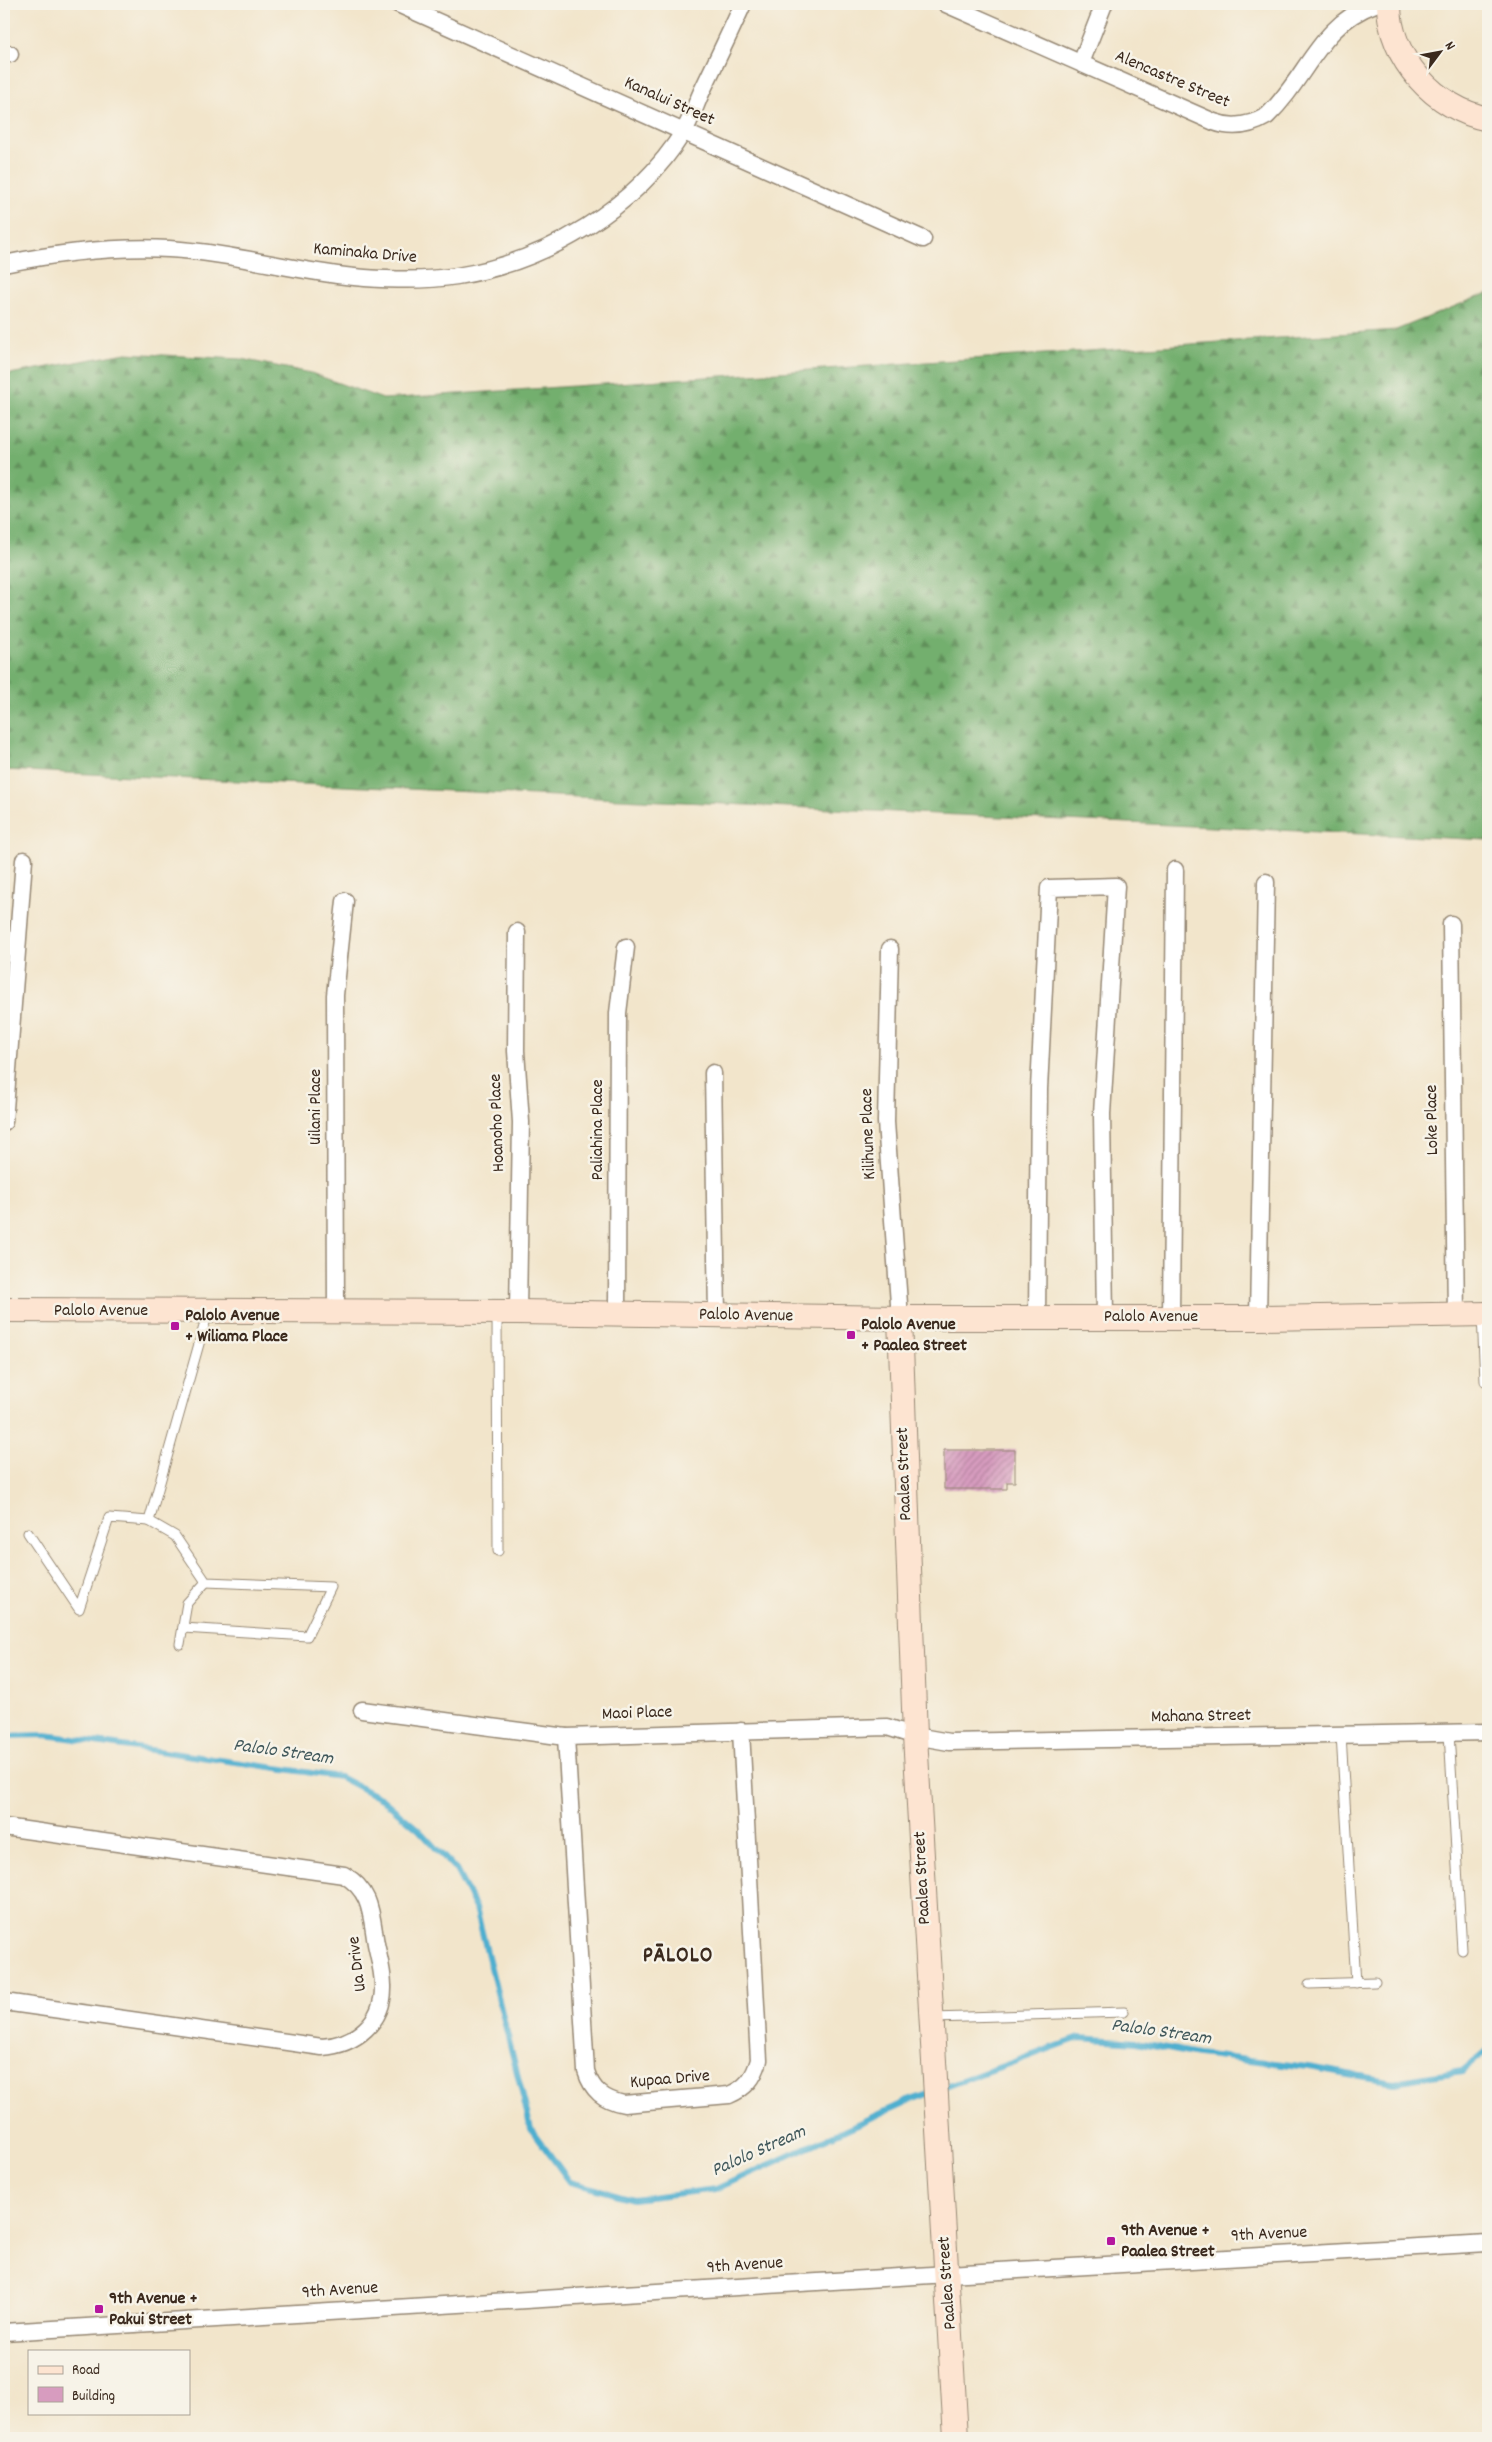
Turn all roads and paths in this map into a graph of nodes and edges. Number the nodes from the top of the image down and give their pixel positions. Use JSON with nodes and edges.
{"nodes":[{"id":1,"x":398,"y":4,"type":"edge"},
{"id":2,"x":744,"y":4,"type":"edge"},
{"id":3,"x":946,"y":4,"type":"edge"},
{"id":4,"x":1104,"y":4,"type":"edge"},
{"id":5,"x":1375,"y":4,"type":"edge"},
{"id":6,"x":1389,"y":4,"type":"edge"},
{"id":7,"x":1081,"y":63,"type":"junction"},
{"id":8,"x":1488,"y":119,"type":"edge"},
{"id":9,"x":684,"y":130,"type":"junction"},
{"id":10,"x":923,"y":239,"type":"dead end"},
{"id":11,"x":4,"y":264,"type":"edge"},
{"id":12,"x":24,"y":860,"type":"dead end"},
{"id":13,"x":1175,"y":870,"type":"dead end"},
{"id":14,"x":1266,"y":882,"type":"dead end"},
{"id":15,"x":345,"y":901,"type":"dead end"},
{"id":16,"x":1451,"y":924,"type":"dead end"},
{"id":17,"x":517,"y":932,"type":"dead end"},
{"id":18,"x":626,"y":947,"type":"dead end"},
{"id":19,"x":890,"y":949,"type":"dead end"},
{"id":20,"x":713,"y":1073,"type":"dead end"},
{"id":21,"x":4,"y":1122,"type":"edge"},
{"id":22,"x":4,"y":1310,"type":"edge"},
{"id":23,"x":208,"y":1312,"type":"junction"},
{"id":24,"x":336,"y":1313,"type":"junction"},
{"id":25,"x":507,"y":1313,"type":"junction"},
{"id":26,"x":617,"y":1314,"type":"junction"},
{"id":27,"x":1485,"y":1314,"type":"edge"},
{"id":28,"x":717,"y":1316,"type":"junction"},
{"id":29,"x":1456,"y":1316,"type":"junction"},
{"id":30,"x":1105,"y":1317,"type":"junction"},
{"id":31,"x":1171,"y":1317,"type":"junction"},
{"id":32,"x":900,"y":1318,"type":"junction"},
{"id":33,"x":1037,"y":1318,"type":"junction"},
{"id":34,"x":1258,"y":1318,"type":"junction"},
{"id":35,"x":1486,"y":1342,"type":"edge"},
{"id":36,"x":1486,"y":1365,"type":"edge"},
{"id":37,"x":1488,"y":1381,"type":"edge"},
{"id":38,"x":149,"y":1521,"type":"junction"},
{"id":39,"x":28,"y":1533,"type":"dead end"},
{"id":40,"x":498,"y":1551,"type":"dead end"},
{"id":41,"x":206,"y":1582,"type":"junction"},
{"id":42,"x":183,"y":1628,"type":"junction"},
{"id":43,"x":180,"y":1644,"type":"dead end"},
{"id":44,"x":362,"y":1710,"type":"dead end"},
{"id":45,"x":740,"y":1731,"type":"junction"},
{"id":46,"x":1488,"y":1732,"type":"edge"},
{"id":47,"x":1450,"y":1733,"type":"junction"},
{"id":48,"x":1341,"y":1735,"type":"junction"},
{"id":49,"x":915,"y":1736,"type":"junction"},
{"id":50,"x":566,"y":1737,"type":"junction"},
{"id":51,"x":4,"y":1827,"type":"edge"},
{"id":52,"x":1462,"y":1950,"type":"dead end"},
{"id":53,"x":1375,"y":1982,"type":"dead end"},
{"id":54,"x":1356,"y":1983,"type":"junction"},
{"id":55,"x":1308,"y":1984,"type":"dead end"},
{"id":56,"x":4,"y":2002,"type":"edge"},
{"id":57,"x":1124,"y":2012,"type":"dead end"},
{"id":58,"x":931,"y":2018,"type":"junction"},
{"id":59,"x":1488,"y":2243,"type":"edge"},
{"id":60,"x":948,"y":2274,"type":"junction"},
{"id":61,"x":4,"y":2332,"type":"edge"},
{"id":62,"x":956,"y":2438,"type":"edge"}],
"edges":[{"from":1,"to":9,"type":"street","name":"Kanalui Street"},
{"from":2,"to":9,"type":"street","name":"Kaminaka Drive"},
{"from":3,"to":7,"type":"street","name":"Alencastre Street"},
{"from":4,"to":7,"type":"street"},
{"from":5,"to":7,"type":"street","name":"Alencastre Street"},
{"from":6,"to":8,"type":"street"},
{"from":9,"to":10,"type":"street","name":"Kanalui Street"},
{"from":9,"to":11,"type":"street","name":"Kaminaka Drive"},
{"from":12,"to":21,"type":"street"},
{"from":13,"to":31,"type":"street"},
{"from":14,"to":34,"type":"street"},
{"from":15,"to":24,"type":"street","name":"Uilani Place"},
{"from":16,"to":29,"type":"street","name":"Loke Place"},
{"from":17,"to":25,"type":"street","name":"Hoanoho Place"},
{"from":18,"to":26,"type":"street","name":"Paliahina Place"},
{"from":19,"to":32,"type":"street","name":"Kilihune Place"},
{"from":20,"to":28,"type":"street"},
{"from":22,"to":23,"type":"street","name":"Palolo Avenue"},
{"from":23,"to":24,"type":"street","name":"Palolo Avenue"},
{"from":23,"to":38,"type":"lane"},
{"from":24,"to":25,"type":"street","name":"Palolo Avenue"},
{"from":25,"to":26,"type":"street","name":"Palolo Avenue"},
{"from":25,"to":40,"type":"lane"},
{"from":26,"to":28,"type":"street","name":"Palolo Avenue"},
{"from":27,"to":29,"type":"street","name":"Palolo Avenue"},
{"from":27,"to":35,"type":"lane"},
{"from":28,"to":32,"type":"street","name":"Palolo Avenue"},
{"from":29,"to":34,"type":"street","name":"Palolo Avenue"},
{"from":30,"to":31,"type":"street","name":"Palolo Avenue"},
{"from":30,"to":33,"type":"street","name":"Palolo Avenue"},
{"from":30,"to":33,"type":"street"},
{"from":31,"to":34,"type":"street","name":"Palolo Avenue"},
{"from":32,"to":33,"type":"street","name":"Palolo Avenue"},
{"from":32,"to":49,"type":"street","name":"Paalea Street"},
{"from":35,"to":36,"type":"lane"},
{"from":36,"to":37,"type":"lane"},
{"from":38,"to":39,"type":"lane"},
{"from":38,"to":41,"type":"lane"},
{"from":41,"to":42,"type":"lane"},
{"from":41,"to":42,"type":"lane"},
{"from":42,"to":43,"type":"lane"},
{"from":44,"to":50,"type":"street","name":"Maoi Place"},
{"from":45,"to":49,"type":"street","name":"Maoi Place"},
{"from":45,"to":50,"type":"street","name":"Maoi Place"},
{"from":45,"to":50,"type":"street","name":"Kupaa Drive"},
{"from":46,"to":47,"type":"street","name":"Mahana Street"},
{"from":47,"to":48,"type":"street","name":"Mahana Street"},
{"from":47,"to":52,"type":"lane"},
{"from":48,"to":49,"type":"street","name":"Mahana Street"},
{"from":48,"to":54,"type":"lane"},
{"from":49,"to":58,"type":"street","name":"Paalea Street"},
{"from":51,"to":56,"type":"street","name":"Ua Drive"},
{"from":53,"to":54,"type":"lane"},
{"from":54,"to":55,"type":"lane"},
{"from":57,"to":58,"type":"lane"},
{"from":58,"to":60,"type":"street","name":"Paalea Street"},
{"from":59,"to":60,"type":"street","name":"9th Avenue"},
{"from":60,"to":61,"type":"street","name":"9th Avenue"},
{"from":60,"to":62,"type":"street","name":"Paalea Street"}]}
